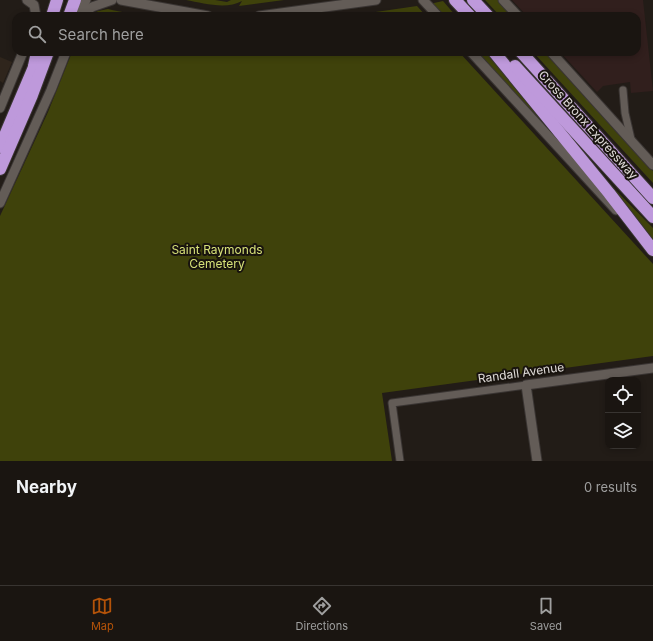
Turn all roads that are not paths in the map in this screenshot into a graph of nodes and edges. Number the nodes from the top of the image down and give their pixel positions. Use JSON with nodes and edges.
{"nodes":[{"id":1,"x":27,"y":0,"type":"edge"},
{"id":2,"x":41,"y":0,"type":"edge"},
{"id":3,"x":50,"y":0,"type":"edge"},
{"id":4,"x":57,"y":0,"type":"edge"},
{"id":5,"x":65,"y":0,"type":"edge"},
{"id":6,"x":74,"y":0,"type":"edge"},
{"id":7,"x":86,"y":0,"type":"edge"},
{"id":8,"x":112,"y":0,"type":"edge"},
{"id":9,"x":121,"y":0,"type":"edge"},
{"id":10,"x":376,"y":0,"type":"edge"},
{"id":11,"x":423,"y":0,"type":"edge"},
{"id":12,"x":455,"y":0,"type":"edge"},
{"id":13,"x":473,"y":0,"type":"edge"},
{"id":14,"x":503,"y":0,"type":"edge"},
{"id":15,"x":35,"y":12,"type":"edge"},
{"id":16,"x":37,"y":12,"type":"edge"},
{"id":17,"x":46,"y":12,"type":"edge"},
{"id":18,"x":53,"y":12,"type":"edge"},
{"id":19,"x":61,"y":12,"type":"edge"},
{"id":20,"x":70,"y":12,"type":"edge"},
{"id":21,"x":81,"y":12,"type":"edge"},
{"id":22,"x":86,"y":12,"type":"edge"},
{"id":23,"x":186,"y":12,"type":"edge"},
{"id":24,"x":289,"y":12,"type":"edge"},
{"id":25,"x":434,"y":12,"type":"edge"},
{"id":26,"x":465,"y":12,"type":"edge"},
{"id":27,"x":484,"y":12,"type":"edge"},
{"id":28,"x":514,"y":12,"type":"edge"},
{"id":29,"x":21,"y":56,"type":"edge"},
{"id":30,"x":37,"y":56,"type":"edge"},
{"id":31,"x":47,"y":56,"type":"edge"},
{"id":32,"x":54,"y":56,"type":"edge"},
{"id":33,"x":64,"y":56,"type":"edge"},
{"id":34,"x":475,"y":56,"type":"edge"},
{"id":35,"x":497,"y":56,"type":"edge"},
{"id":36,"x":506,"y":56,"type":"edge"},
{"id":37,"x":525,"y":56,"type":"edge"},
{"id":38,"x":555,"y":56,"type":"edge"},
{"id":39,"x":623,"y":90,"type":"dead end"},
{"id":40,"x":32,"y":95,"type":"junction"},
{"id":41,"x":0,"y":108,"type":"edge"},
{"id":42,"x":631,"y":140,"type":"junction"},
{"id":43,"x":0,"y":147,"type":"edge"},
{"id":44,"x":611,"y":150,"type":"junction"},
{"id":45,"x":653,"y":165,"type":"edge"},
{"id":46,"x":0,"y":169,"type":"edge"},
{"id":47,"x":653,"y":191,"type":"edge"},
{"id":48,"x":653,"y":198,"type":"edge"},
{"id":49,"x":0,"y":203,"type":"edge"},
{"id":50,"x":653,"y":217,"type":"edge"},
{"id":51,"x":653,"y":250,"type":"edge"},
{"id":52,"x":653,"y":368,"type":"edge"},
{"id":53,"x":526,"y":385,"type":"junction"},
{"id":54,"x":400,"y":461,"type":"edge"},
{"id":55,"x":537,"y":461,"type":"edge"}],
"edges":[{"from":1,"to":15,"type":"street"},
{"from":2,"to":16,"type":"street"},
{"from":3,"to":17,"type":"highway"},
{"from":4,"to":18,"type":"highway"},
{"from":5,"to":19,"type":"highway"},
{"from":6,"to":20,"type":"highway"},
{"from":7,"to":21,"type":"street"},
{"from":8,"to":22,"type":"street"},
{"from":9,"to":23,"type":"street"},
{"from":10,"to":24,"type":"street"},
{"from":11,"to":25,"type":"street"},
{"from":12,"to":26,"type":"highway"},
{"from":13,"to":27,"type":"highway"},
{"from":14,"to":28,"type":"street"},
{"from":29,"to":41,"type":"street"},
{"from":30,"to":43,"type":"highway"},
{"from":31,"to":40,"type":"highway"},
{"from":32,"to":40,"type":"highway"},
{"from":33,"to":49,"type":"street"},
{"from":34,"to":51,"type":"street"},
{"from":35,"to":51,"type":"highway"},
{"from":36,"to":50,"type":"highway","name":"Cross Bronx Expressway"},
{"from":37,"to":44,"type":"highway","name":"Cross Bronx Expressway"},
{"from":38,"to":42,"type":"street"},
{"from":39,"to":42,"type":"street"},
{"from":40,"to":46,"type":"highway"},
{"from":42,"to":45,"type":"street"},
{"from":44,"to":47,"type":"highway"},
{"from":44,"to":48,"type":"highway","name":"Cross Bronx Expressway"},
{"from":52,"to":53,"type":"street","name":"Randall Avenue"},
{"from":53,"to":54,"type":"street","name":"Randall Avenue"},
{"from":53,"to":55,"type":"street"}]}
